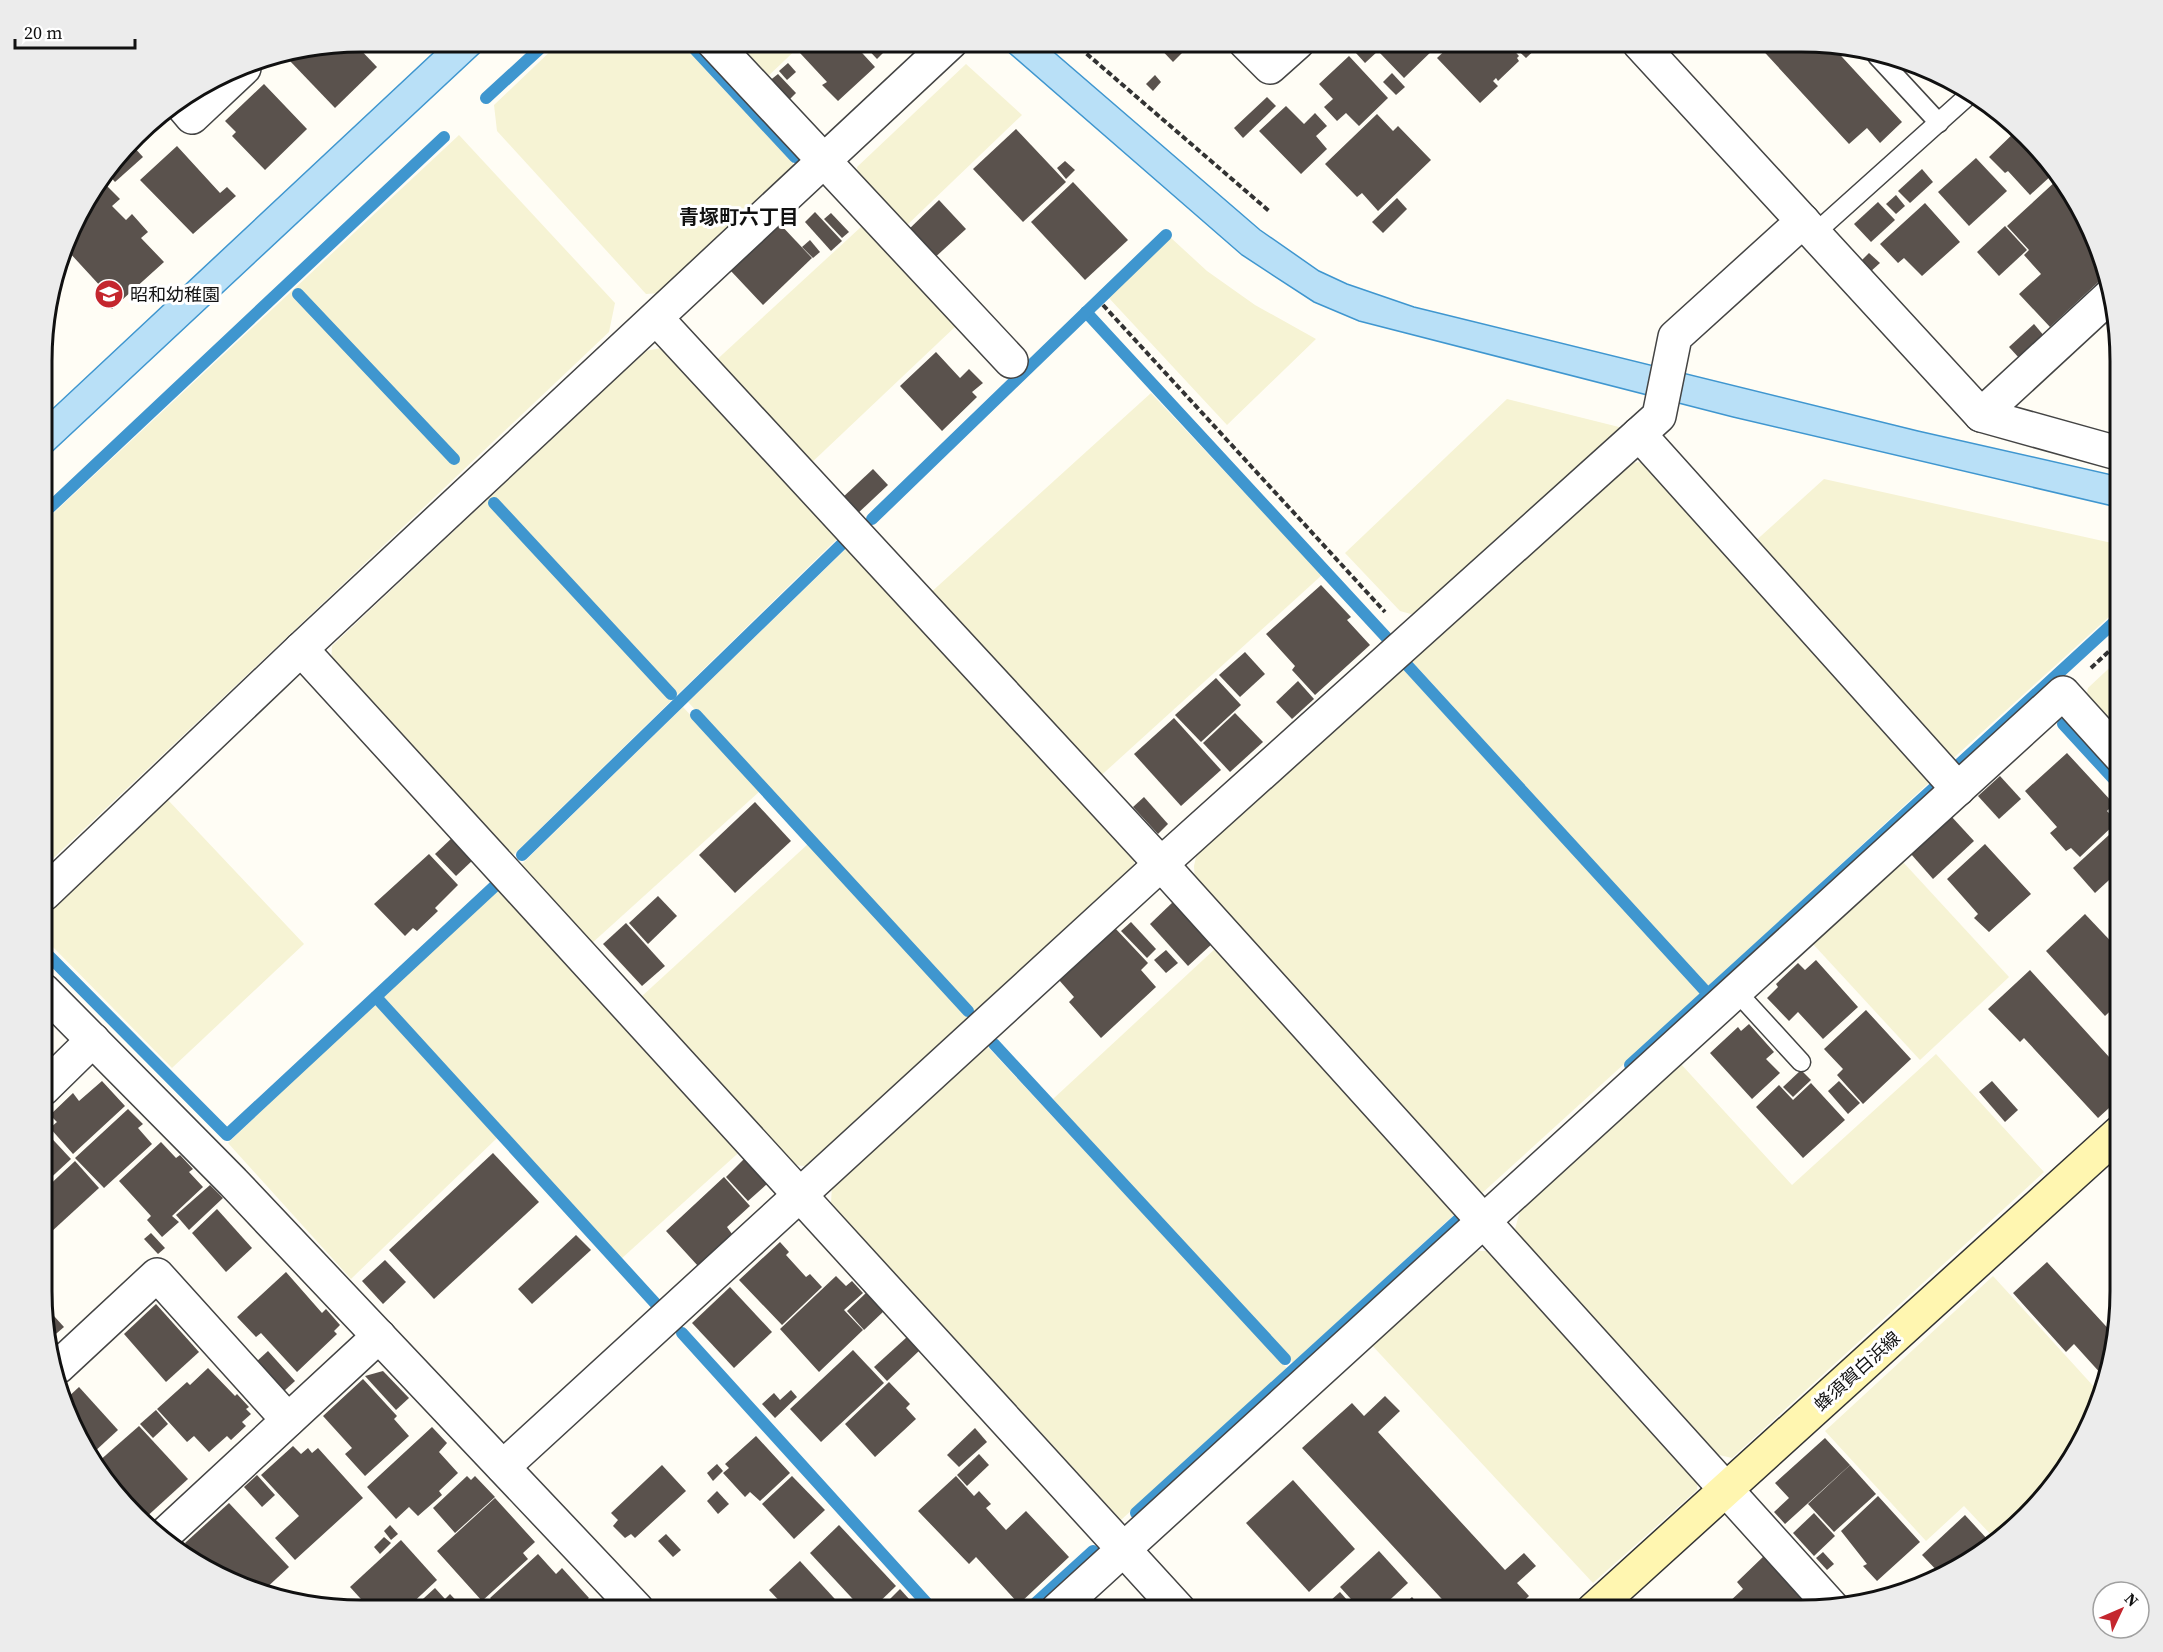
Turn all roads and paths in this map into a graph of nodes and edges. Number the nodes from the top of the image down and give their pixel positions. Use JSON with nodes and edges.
{"nodes":[{"id":1,"x":722,"y":52,"type":"edge"},
{"id":2,"x":940,"y":52,"type":"edge"},
{"id":3,"x":1085,"y":52,"type":"edge"},
{"id":4,"x":1255,"y":52,"type":"edge"},
{"id":5,"x":1287,"y":52,"type":"edge"},
{"id":6,"x":1647,"y":52,"type":"edge"},
{"id":7,"x":1884,"y":64,"type":"edge"},
{"id":8,"x":229,"y":82,"type":"edge"},
{"id":9,"x":1965,"y":100,"type":"edge"},
{"id":10,"x":184,"y":109,"type":"edge"},
{"id":11,"x":1939,"y":123,"type":"junction"},
{"id":12,"x":825,"y":162,"type":"junction"},
{"id":13,"x":1269,"y":211,"type":"dead end"},
{"id":14,"x":1808,"y":228,"type":"junction"},
{"id":15,"x":2105,"y":301,"type":"edge"},
{"id":16,"x":1103,"y":305,"type":"dead end"},
{"id":17,"x":657,"y":319,"type":"junction"},
{"id":18,"x":1011,"y":361,"type":"dead end"},
{"id":19,"x":1981,"y":415,"type":"junction"},
{"id":20,"x":1649,"y":425,"type":"junction"},
{"id":21,"x":2110,"y":451,"type":"edge"},
{"id":22,"x":1410,"y":639,"type":"junction"},
{"id":23,"x":302,"y":648,"type":"junction"},
{"id":24,"x":2110,"y":746,"type":"edge"},
{"id":25,"x":1958,"y":789,"type":"junction"},
{"id":26,"x":1161,"y":864,"type":"junction"},
{"id":27,"x":52,"y":886,"type":"edge"},
{"id":28,"x":1736,"y":991,"type":"junction"},
{"id":29,"x":52,"y":999,"type":"edge"},
{"id":30,"x":93,"y":1040,"type":"junction"},
{"id":31,"x":1801,"y":1062,"type":"dead end"},
{"id":32,"x":52,"y":1080,"type":"edge"},
{"id":33,"x":2110,"y":1141,"type":"edge"},
{"id":34,"x":801,"y":1194,"type":"junction"},
{"id":35,"x":1483,"y":1222,"type":"junction"},
{"id":36,"x":379,"y":1336,"type":"junction"},
{"id":37,"x":61,"y":1364,"type":"edge"},
{"id":38,"x":288,"y":1420,"type":"junction"},
{"id":39,"x":503,"y":1467,"type":"junction"},
{"id":40,"x":1725,"y":1490,"type":"junction"},
{"id":41,"x":168,"y":1531,"type":"edge"},
{"id":42,"x":1123,"y":1550,"type":"junction"},
{"id":43,"x":1824,"y":1599,"type":"edge"},
{"id":44,"x":628,"y":1600,"type":"edge"},
{"id":45,"x":1068,"y":1600,"type":"edge"},
{"id":46,"x":1170,"y":1600,"type":"edge"},
{"id":47,"x":1604,"y":1600,"type":"edge"}],
"edges":[{"from":1,"to":12,"type":"street"},
{"from":2,"to":12,"type":"street"},
{"from":3,"to":13,"type":"path"},
{"from":4,"to":5,"type":"street"},
{"from":6,"to":14,"type":"street"},
{"from":7,"to":11,"type":"lane"},
{"from":8,"to":10,"type":"street"},
{"from":9,"to":11,"type":"lane"},
{"from":11,"to":14,"type":"lane"},
{"from":12,"to":17,"type":"street"},
{"from":12,"to":18,"type":"street"},
{"from":14,"to":19,"type":"street"},
{"from":14,"to":20,"type":"street"},
{"from":15,"to":19,"type":"street"},
{"from":16,"to":22,"type":"path"},
{"from":17,"to":23,"type":"street"},
{"from":17,"to":26,"type":"street"},
{"from":19,"to":21,"type":"street"},
{"from":20,"to":22,"type":"street"},
{"from":20,"to":25,"type":"street"},
{"from":22,"to":26,"type":"street"},
{"from":23,"to":27,"type":"street"},
{"from":23,"to":34,"type":"street"},
{"from":24,"to":25,"type":"street"},
{"from":25,"to":28,"type":"street"},
{"from":26,"to":34,"type":"street"},
{"from":26,"to":35,"type":"street"},
{"from":28,"to":31,"type":"lane"},
{"from":28,"to":35,"type":"street"},
{"from":29,"to":30,"type":"street"},
{"from":30,"to":32,"type":"street"},
{"from":30,"to":36,"type":"street"},
{"from":33,"to":40,"type":"main road","name":"蜂須賀白浜線"},
{"from":34,"to":39,"type":"street"},
{"from":34,"to":42,"type":"street"},
{"from":35,"to":40,"type":"street"},
{"from":35,"to":42,"type":"street"},
{"from":36,"to":38,"type":"street"},
{"from":36,"to":39,"type":"street"},
{"from":37,"to":38,"type":"street"},
{"from":38,"to":41,"type":"street"},
{"from":39,"to":44,"type":"street"},
{"from":40,"to":43,"type":"street"},
{"from":40,"to":47,"type":"main road","name":"蜂須賀白浜線"},
{"from":42,"to":45,"type":"street"},
{"from":42,"to":46,"type":"street"}]}
